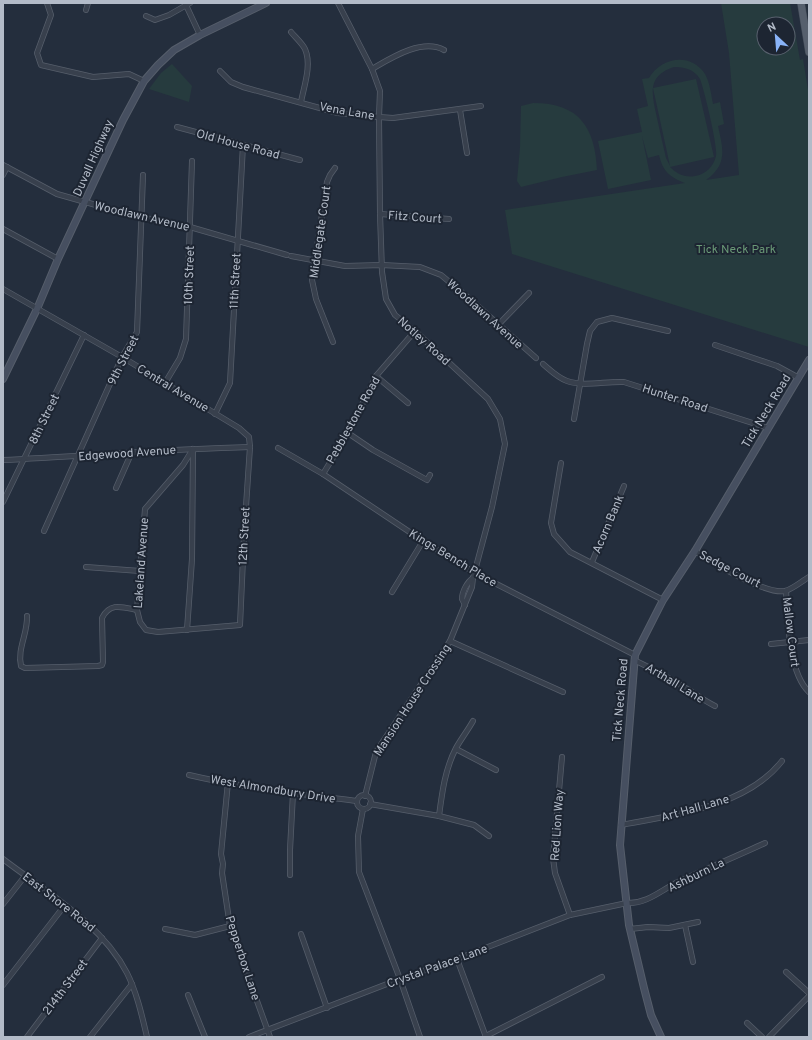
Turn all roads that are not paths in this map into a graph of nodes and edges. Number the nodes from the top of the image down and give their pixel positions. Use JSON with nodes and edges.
{"nodes":[{"id":1,"x":47,"y":3,"type":"edge"},
{"id":2,"x":88,"y":3,"type":"edge"},
{"id":3,"x":266,"y":3,"type":"edge"},
{"id":4,"x":338,"y":3,"type":"edge"},
{"id":5,"x":801,"y":3,"type":"edge"},
{"id":6,"x":187,"y":4,"type":"edge"},
{"id":7,"x":86,"y":10,"type":"dead end"},
{"id":8,"x":146,"y":16,"type":"dead end"},
{"id":9,"x":290,"y":32,"type":"dead end"},
{"id":10,"x":200,"y":35,"type":"junction"},
{"id":11,"x":444,"y":50,"type":"dead end"},
{"id":12,"x":809,"y":52,"type":"edge"},
{"id":13,"x":372,"y":69,"type":"junction"},
{"id":14,"x":220,"y":71,"type":"dead end"},
{"id":15,"x":144,"y":81,"type":"junction"},
{"id":16,"x":301,"y":102,"type":"junction"},
{"id":17,"x":481,"y":106,"type":"dead end"},
{"id":18,"x":460,"y":110,"type":"junction"},
{"id":19,"x":378,"y":117,"type":"junction"},
{"id":20,"x":177,"y":127,"type":"dead end"},
{"id":21,"x":243,"y":145,"type":"junction"},
{"id":22,"x":467,"y":153,"type":"dead end"},
{"id":23,"x":300,"y":160,"type":"dead end"},
{"id":24,"x":192,"y":161,"type":"dead end"},
{"id":25,"x":5,"y":166,"type":"edge"},
{"id":26,"x":335,"y":168,"type":"dead end"},
{"id":27,"x":3,"y":175,"type":"edge"},
{"id":28,"x":143,"y":175,"type":"dead end"},
{"id":29,"x":85,"y":202,"type":"junction"},
{"id":30,"x":380,"y":214,"type":"junction"},
{"id":31,"x":142,"y":218,"type":"junction"},
{"id":32,"x":449,"y":219,"type":"dead end"},
{"id":33,"x":190,"y":227,"type":"junction"},
{"id":34,"x":3,"y":229,"type":"edge"},
{"id":35,"x":238,"y":242,"type":"junction"},
{"id":36,"x":58,"y":259,"type":"junction"},
{"id":37,"x":315,"y":261,"type":"junction"},
{"id":38,"x":382,"y":265,"type":"junction"},
{"id":39,"x":3,"y":289,"type":"edge"},
{"id":40,"x":529,"y":293,"type":"dead end"},
{"id":41,"x":37,"y":309,"type":"junction"},
{"id":42,"x":498,"y":325,"type":"junction"},
{"id":43,"x":415,"y":331,"type":"junction"},
{"id":44,"x":668,"y":331,"type":"dead end"},
{"id":45,"x":84,"y":335,"type":"junction"},
{"id":46,"x":334,"y":342,"type":"dead end"},
{"id":47,"x":715,"y":345,"type":"dead end"},
{"id":48,"x":122,"y":357,"type":"junction"},
{"id":49,"x":536,"y":358,"type":"dead end"},
{"id":50,"x":809,"y":360,"type":"edge"},
{"id":51,"x":544,"y":364,"type":"dead end"},
{"id":52,"x":376,"y":376,"type":"junction"},
{"id":53,"x":799,"y":378,"type":"junction"},
{"id":54,"x":3,"y":379,"type":"edge"},
{"id":55,"x":165,"y":383,"type":"junction"},
{"id":56,"x":580,"y":384,"type":"junction"},
{"id":57,"x":408,"y":403,"type":"dead end"},
{"id":58,"x":215,"y":414,"type":"junction"},
{"id":59,"x":574,"y":419,"type":"dead end"},
{"id":60,"x":768,"y":428,"type":"junction"},
{"id":61,"x":348,"y":433,"type":"junction"},
{"id":62,"x":250,"y":448,"type":"junction"},
{"id":63,"x":278,"y":448,"type":"dead end"},
{"id":64,"x":193,"y":449,"type":"junction"},
{"id":65,"x":130,"y":454,"type":"junction"},
{"id":66,"x":78,"y":457,"type":"junction"},
{"id":67,"x":24,"y":459,"type":"junction"},
{"id":68,"x":3,"y":460,"type":"edge"},
{"id":69,"x":561,"y":463,"type":"dead end"},
{"id":70,"x":322,"y":474,"type":"junction"},
{"id":71,"x":430,"y":475,"type":"dead end"},
{"id":72,"x":624,"y":486,"type":"dead end"},
{"id":73,"x":116,"y":488,"type":"dead end"},
{"id":74,"x":3,"y":502,"type":"edge"},
{"id":75,"x":44,"y":531,"type":"dead end"},
{"id":76,"x":423,"y":541,"type":"junction"},
{"id":77,"x":695,"y":551,"type":"junction"},
{"id":78,"x":592,"y":562,"type":"junction"},
{"id":79,"x":86,"y":567,"type":"dead end"},
{"id":80,"x":140,"y":571,"type":"junction"},
{"id":81,"x":475,"y":573,"type":"junction"},
{"id":82,"x":809,"y":577,"type":"edge"},
{"id":83,"x":786,"y":591,"type":"junction"},
{"id":84,"x":392,"y":592,"type":"dead end"},
{"id":85,"x":663,"y":600,"type":"junction"},
{"id":86,"x":137,"y":610,"type":"junction"},
{"id":87,"x":28,"y":616,"type":"dead end"},
{"id":88,"x":187,"y":630,"type":"junction"},
{"id":89,"x":809,"y":640,"type":"edge"},
{"id":90,"x":450,"y":641,"type":"junction"},
{"id":91,"x":790,"y":642,"type":"junction"},
{"id":92,"x":771,"y":644,"type":"dead end"},
{"id":93,"x":634,"y":657,"type":"junction"},
{"id":94,"x":562,"y":692,"type":"dead end"},
{"id":95,"x":809,"y":692,"type":"edge"},
{"id":96,"x":715,"y":706,"type":"dead end"},
{"id":97,"x":473,"y":721,"type":"dead end"},
{"id":98,"x":456,"y":749,"type":"junction"},
{"id":99,"x":562,"y":757,"type":"dead end"},
{"id":100,"x":782,"y":761,"type":"dead end"},
{"id":101,"x":496,"y":770,"type":"dead end"},
{"id":102,"x":189,"y":775,"type":"dead end"},
{"id":103,"x":228,"y":782,"type":"junction"},
{"id":104,"x":293,"y":793,"type":"junction"},
{"id":105,"x":365,"y":796,"type":"junction"},
{"id":106,"x":357,"y":801,"type":"junction"},
{"id":107,"x":370,"y":804,"type":"junction"},
{"id":108,"x":363,"y":809,"type":"junction"},
{"id":109,"x":439,"y":816,"type":"junction"},
{"id":110,"x":621,"y":825,"type":"junction"},
{"id":111,"x":489,"y":836,"type":"dead end"},
{"id":112,"x":765,"y":843,"type":"dead end"},
{"id":113,"x":3,"y":859,"type":"edge"},
{"id":114,"x":290,"y":875,"type":"dead end"},
{"id":115,"x":25,"y":876,"type":"junction"},
{"id":116,"x":3,"y":904,"type":"edge"},
{"id":117,"x":627,"y":904,"type":"junction"},
{"id":118,"x":65,"y":905,"type":"junction"},
{"id":119,"x":570,"y":915,"type":"junction"},
{"id":120,"x":698,"y":922,"type":"dead end"},
{"id":121,"x":685,"y":925,"type":"junction"},
{"id":122,"x":230,"y":926,"type":"junction"},
{"id":123,"x":165,"y":929,"type":"dead end"},
{"id":124,"x":630,"y":929,"type":"junction"},
{"id":125,"x":301,"y":934,"type":"dead end"},
{"id":126,"x":102,"y":938,"type":"junction"},
{"id":127,"x":457,"y":959,"type":"junction"},
{"id":128,"x":693,"y":962,"type":"dead end"},
{"id":129,"x":786,"y":972,"type":"dead end"},
{"id":130,"x":602,"y":977,"type":"dead end"},
{"id":131,"x":400,"y":979,"type":"junction"},
{"id":132,"x":132,"y":984,"type":"junction"},
{"id":133,"x":3,"y":985,"type":"edge"},
{"id":134,"x":188,"y":995,"type":"dead end"},
{"id":135,"x":809,"y":995,"type":"edge"},
{"id":136,"x":327,"y":1008,"type":"junction"},
{"id":137,"x":747,"y":1023,"type":"dead end"},
{"id":138,"x":267,"y":1030,"type":"junction"},
{"id":139,"x":27,"y":1037,"type":"edge"},
{"id":140,"x":90,"y":1037,"type":"edge"},
{"id":141,"x":147,"y":1037,"type":"edge"},
{"id":142,"x":205,"y":1037,"type":"edge"},
{"id":143,"x":249,"y":1037,"type":"edge"},
{"id":144,"x":270,"y":1037,"type":"edge"},
{"id":145,"x":420,"y":1037,"type":"edge"},
{"id":146,"x":486,"y":1037,"type":"edge"},
{"id":147,"x":661,"y":1037,"type":"edge"},
{"id":148,"x":762,"y":1037,"type":"edge"},
{"id":149,"x":769,"y":1037,"type":"edge"}],
"edges":[{"from":1,"to":15,"type":"street"},
{"from":2,"to":7,"type":"street"},
{"from":3,"to":10,"type":"street","name":"Duvall Highway"},
{"from":4,"to":13,"type":"street","name":"Notley Road"},
{"from":5,"to":12,"type":"main road"},
{"from":6,"to":8,"type":"street"},
{"from":6,"to":10,"type":"street"},
{"from":9,"to":16,"type":"street"},
{"from":10,"to":15,"type":"street","name":"Duvall Highway"},
{"from":11,"to":13,"type":"street"},
{"from":13,"to":19,"type":"street","name":"Notley Road"},
{"from":14,"to":16,"type":"street","name":"Vena Lane"},
{"from":15,"to":29,"type":"street","name":"Duvall Highway"},
{"from":16,"to":19,"type":"street","name":"Vena Lane"},
{"from":17,"to":18,"type":"street","name":"Vena Lane"},
{"from":18,"to":19,"type":"street","name":"Vena Lane"},
{"from":18,"to":22,"type":"street"},
{"from":19,"to":30,"type":"street","name":"Notley Road"},
{"from":20,"to":21,"type":"street","name":"Old House Road"},
{"from":21,"to":23,"type":"street","name":"Old House Road"},
{"from":21,"to":35,"type":"street","name":"11th Street"},
{"from":24,"to":33,"type":"street","name":"10th Street"},
{"from":25,"to":27,"type":"street"},
{"from":25,"to":29,"type":"street","name":"Woodlawn Avenue"},
{"from":26,"to":37,"type":"street","name":"Middlegate Court"},
{"from":28,"to":31,"type":"street","name":"9th Street"},
{"from":29,"to":31,"type":"street","name":"Woodlawn Avenue"},
{"from":29,"to":36,"type":"street","name":"Duvall Highway"},
{"from":30,"to":32,"type":"street","name":"Fitz Court"},
{"from":30,"to":38,"type":"street","name":"Notley Road"},
{"from":31,"to":33,"type":"street","name":"Woodlawn Avenue"},
{"from":31,"to":48,"type":"street","name":"9th Street"},
{"from":33,"to":35,"type":"street","name":"Woodlawn Avenue"},
{"from":33,"to":55,"type":"street","name":"10th Street"},
{"from":34,"to":36,"type":"street"},
{"from":35,"to":37,"type":"street","name":"Woodlawn Avenue"},
{"from":35,"to":58,"type":"street","name":"11th Street"},
{"from":36,"to":41,"type":"street","name":"Duvall Highway"},
{"from":37,"to":38,"type":"street","name":"Woodlawn Avenue"},
{"from":37,"to":46,"type":"street","name":"Middlegate Court"},
{"from":38,"to":42,"type":"street","name":"Woodlawn Avenue"},
{"from":38,"to":43,"type":"street","name":"Notley Road"},
{"from":39,"to":41,"type":"street","name":"Central Avenue"},
{"from":40,"to":42,"type":"street"},
{"from":41,"to":45,"type":"street","name":"Central Avenue"},
{"from":41,"to":54,"type":"street","name":"Duvall Highway"},
{"from":42,"to":49,"type":"street","name":"Woodlawn Avenue"},
{"from":43,"to":52,"type":"street","name":"Pebblestone Road"},
{"from":43,"to":81,"type":"street","name":"Notley Road"},
{"from":44,"to":56,"type":"street"},
{"from":45,"to":48,"type":"street","name":"Central Avenue"},
{"from":45,"to":67,"type":"street","name":"8th Street"},
{"from":47,"to":53,"type":"street"},
{"from":48,"to":55,"type":"street","name":"Central Avenue"},
{"from":48,"to":66,"type":"street","name":"9th Street"},
{"from":50,"to":53,"type":"street","name":"Tick Neck Road"},
{"from":51,"to":56,"type":"street"},
{"from":52,"to":57,"type":"street"},
{"from":52,"to":61,"type":"street","name":"Pebblestone Road"},
{"from":53,"to":60,"type":"street","name":"Tick Neck Road"},
{"from":55,"to":58,"type":"street","name":"Central Avenue"},
{"from":56,"to":59,"type":"street"},
{"from":56,"to":60,"type":"street","name":"Hunter Road"},
{"from":58,"to":62,"type":"street","name":"Central Avenue"},
{"from":60,"to":77,"type":"street","name":"Tick Neck Road"},
{"from":61,"to":70,"type":"street","name":"Pebblestone Road"},
{"from":61,"to":71,"type":"street"},
{"from":62,"to":64,"type":"street","name":"Edgewood Avenue"},
{"from":62,"to":88,"type":"street","name":"12th Street"},
{"from":63,"to":70,"type":"street","name":"Kings Bench Place"},
{"from":64,"to":65,"type":"street","name":"Edgewood Avenue"},
{"from":64,"to":80,"type":"street","name":"Lakeland Avenue"},
{"from":64,"to":88,"type":"street"},
{"from":65,"to":66,"type":"street","name":"Edgewood Avenue"},
{"from":65,"to":73,"type":"street"},
{"from":66,"to":67,"type":"street","name":"Edgewood Avenue"},
{"from":66,"to":75,"type":"street","name":"9th Street"},
{"from":67,"to":68,"type":"street","name":"Edgewood Avenue"},
{"from":67,"to":74,"type":"street","name":"8th Street"},
{"from":69,"to":78,"type":"street"},
{"from":70,"to":76,"type":"street","name":"Kings Bench Place"},
{"from":72,"to":78,"type":"street","name":"Acorn Bank"},
{"from":76,"to":81,"type":"street","name":"Kings Bench Place"},
{"from":76,"to":84,"type":"street"},
{"from":77,"to":83,"type":"street","name":"Sedge Court"},
{"from":77,"to":85,"type":"street","name":"Tick Neck Road"},
{"from":78,"to":85,"type":"street"},
{"from":79,"to":80,"type":"street"},
{"from":80,"to":86,"type":"street","name":"Lakeland Avenue"},
{"from":81,"to":90,"type":"street","name":"Mansion House Crossing"},
{"from":81,"to":93,"type":"street","name":"Kings Bench Place"},
{"from":82,"to":83,"type":"street"},
{"from":83,"to":91,"type":"street","name":"Mallow Court"},
{"from":85,"to":93,"type":"street","name":"Tick Neck Road"},
{"from":86,"to":87,"type":"street"},
{"from":86,"to":88,"type":"street","name":"Lakeland Avenue"},
{"from":89,"to":91,"type":"street"},
{"from":90,"to":94,"type":"street"},
{"from":90,"to":105,"type":"street","name":"Mansion House Crossing"},
{"from":91,"to":92,"type":"street"},
{"from":91,"to":95,"type":"street","name":"Mallow Court"},
{"from":93,"to":96,"type":"street","name":"Arthall Lane"},
{"from":93,"to":110,"type":"street","name":"Tick Neck Road"},
{"from":97,"to":98,"type":"street"},
{"from":98,"to":101,"type":"street"},
{"from":98,"to":109,"type":"street"},
{"from":99,"to":119,"type":"street","name":"Red Lion Way"},
{"from":100,"to":110,"type":"street","name":"Art Hall Lane"},
{"from":102,"to":103,"type":"street","name":"West Almondbury Drive"},
{"from":103,"to":104,"type":"street","name":"West Almondbury Drive"},
{"from":103,"to":122,"type":"street","name":"Pepperbox Lane"},
{"from":104,"to":106,"type":"street","name":"West Almondbury Drive"},
{"from":104,"to":114,"type":"street"},
{"from":105,"to":106,"type":"street"},
{"from":105,"to":107,"type":"street"},
{"from":106,"to":108,"type":"street"},
{"from":107,"to":108,"type":"street"},
{"from":107,"to":109,"type":"street"},
{"from":108,"to":131,"type":"street"},
{"from":109,"to":111,"type":"street"},
{"from":110,"to":117,"type":"street","name":"Tick Neck Road"},
{"from":112,"to":117,"type":"street","name":"Ashburn La"},
{"from":113,"to":115,"type":"street","name":"East Shore Road"},
{"from":115,"to":116,"type":"street"},
{"from":115,"to":118,"type":"street","name":"East Shore Road"},
{"from":117,"to":119,"type":"street","name":"Crystal Palace Lane"},
{"from":117,"to":124,"type":"street","name":"Tick Neck Road"},
{"from":118,"to":126,"type":"street","name":"East Shore Road"},
{"from":118,"to":133,"type":"street"},
{"from":119,"to":127,"type":"street","name":"Crystal Palace Lane"},
{"from":120,"to":121,"type":"street"},
{"from":121,"to":124,"type":"street"},
{"from":121,"to":128,"type":"street"},
{"from":122,"to":123,"type":"street"},
{"from":122,"to":138,"type":"street","name":"Pepperbox Lane"},
{"from":124,"to":147,"type":"street","name":"Tick Neck Road"},
{"from":125,"to":136,"type":"street"},
{"from":126,"to":132,"type":"street","name":"East Shore Road"},
{"from":126,"to":139,"type":"street","name":"214th Street"},
{"from":127,"to":131,"type":"street","name":"Crystal Palace Lane"},
{"from":127,"to":146,"type":"street"},
{"from":129,"to":135,"type":"street"},
{"from":130,"to":146,"type":"street"},
{"from":131,"to":136,"type":"street","name":"Crystal Palace Lane"},
{"from":131,"to":145,"type":"street"},
{"from":132,"to":140,"type":"street"},
{"from":132,"to":141,"type":"street","name":"East Shore Road"},
{"from":134,"to":142,"type":"street"},
{"from":135,"to":149,"type":"street"},
{"from":136,"to":138,"type":"street","name":"Crystal Palace Lane"},
{"from":137,"to":148,"type":"street"},
{"from":138,"to":143,"type":"street","name":"Crystal Palace Lane"},
{"from":138,"to":144,"type":"street","name":"Pepperbox Lane"}]}
